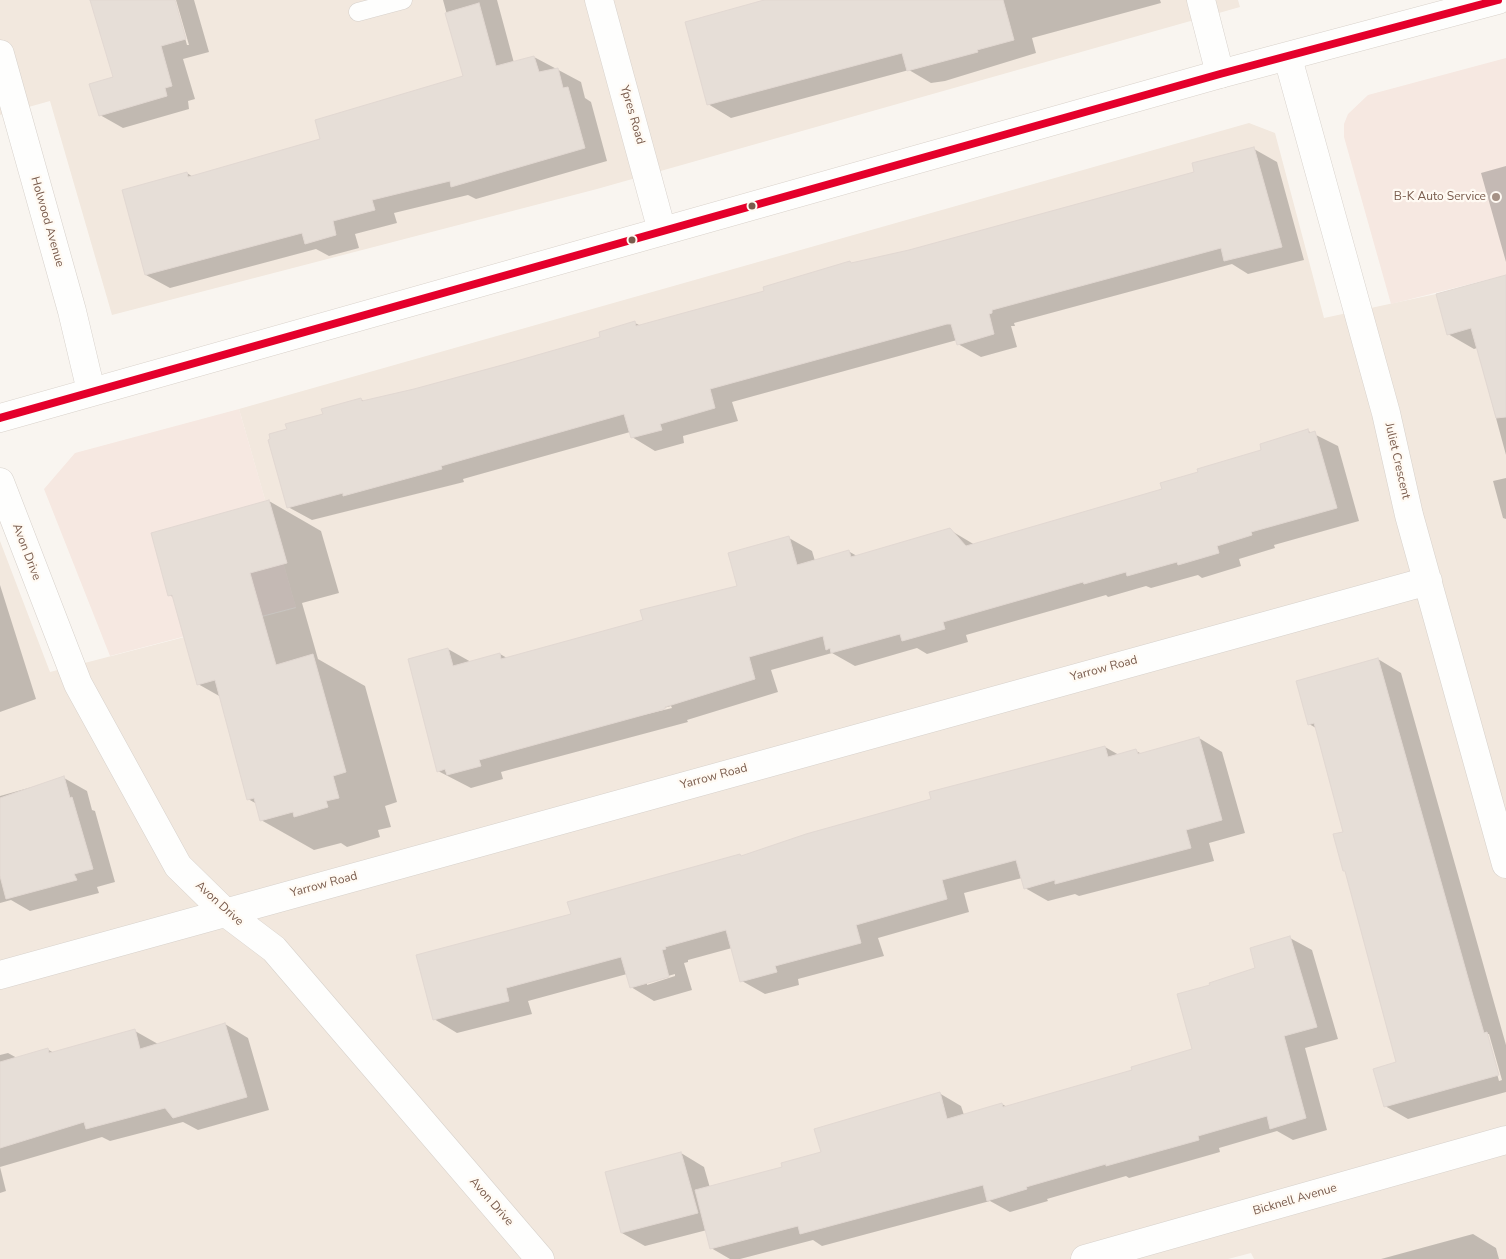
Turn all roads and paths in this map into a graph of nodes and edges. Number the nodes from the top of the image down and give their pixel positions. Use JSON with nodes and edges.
{"nodes":[{"id":1,"x":403,"y":0,"type":"edge"},
{"id":2,"x":599,"y":0,"type":"edge"},
{"id":3,"x":1200,"y":0,"type":"edge"},
{"id":4,"x":1498,"y":0,"type":"edge"},
{"id":5,"x":358,"y":12,"type":"dead end"},
{"id":6,"x":0,"y":54,"type":"edge"},
{"id":7,"x":1288,"y":58,"type":"junction"},
{"id":8,"x":1220,"y":74,"type":"junction"},
{"id":9,"x":662,"y":232,"type":"junction"},
{"id":10,"x":91,"y":391,"type":"junction"},
{"id":11,"x":0,"y":418,"type":"edge"},
{"id":12,"x":0,"y":482,"type":"edge"},
{"id":13,"x":1428,"y":581,"type":"junction"},
{"id":14,"x":1506,"y":864,"type":"edge"},
{"id":15,"x":225,"y":912,"type":"junction"},
{"id":16,"x":0,"y":975,"type":"edge"},
{"id":17,"x":1506,"y":1140,"type":"edge"},
{"id":18,"x":540,"y":1259,"type":"edge"},
{"id":19,"x":1085,"y":1259,"type":"edge"}],
"edges":[{"from":1,"to":5,"type":"lane"},
{"from":2,"to":9,"type":"street","name":"Ypres Road"},
{"from":3,"to":8,"type":"street"},
{"from":4,"to":7,"type":"street"},
{"from":6,"to":10,"type":"street","name":"Holwood Avenue"},
{"from":7,"to":8,"type":"street"},
{"from":7,"to":13,"type":"street","name":"Juliet Crescent"},
{"from":8,"to":9,"type":"street"},
{"from":9,"to":10,"type":"street"},
{"from":10,"to":11,"type":"street"},
{"from":12,"to":15,"type":"street","name":"Avon Drive"},
{"from":13,"to":14,"type":"street","name":"Juliet Crescent"},
{"from":13,"to":15,"type":"street","name":"Yarrow Road"},
{"from":15,"to":16,"type":"street","name":"Yarrow Road"},
{"from":15,"to":18,"type":"street","name":"Avon Drive"},
{"from":17,"to":19,"type":"street","name":"Bicknell Avenue"}]}
